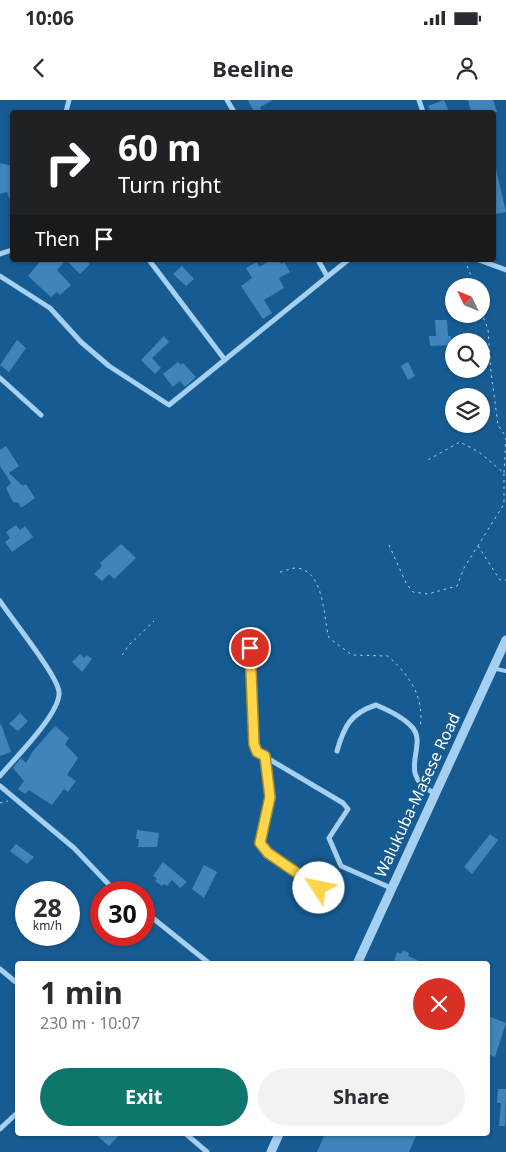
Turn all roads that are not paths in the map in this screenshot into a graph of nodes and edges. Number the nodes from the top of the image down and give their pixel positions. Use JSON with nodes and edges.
{"nodes":[{"id":1,"x":151,"y":262,"type":"edge"},
{"id":2,"x":319,"y":262,"type":"edge"},
{"id":3,"x":346,"y":262,"type":"edge"},
{"id":4,"x":484,"y":262,"type":"edge"},
{"id":5,"x":506,"y":270,"type":"edge"},
{"id":6,"x":0,"y":276,"type":"edge"},
{"id":7,"x":328,"y":276,"type":"junction"},
{"id":8,"x":225,"y":360,"type":"junction"},
{"id":9,"x":0,"y":378,"type":"edge"},
{"id":10,"x":41,"y":415,"type":"dead end"},
{"id":11,"x":0,"y":601,"type":"edge"},
{"id":12,"x":506,"y":640,"type":"edge"},
{"id":13,"x":250,"y":648,"type":"dead end"},
{"id":14,"x":492,"y":668,"type":"junction"},
{"id":15,"x":506,"y":671,"type":"edge"},
{"id":16,"x":336,"y":751,"type":"dead end"},
{"id":17,"x":265,"y":756,"type":"junction"},
{"id":18,"x":0,"y":776,"type":"edge"},
{"id":19,"x":0,"y":786,"type":"edge"},
{"id":20,"x":434,"y":793,"type":"junction"},
{"id":21,"x":106,"y":881,"type":"edge"},
{"id":22,"x":319,"y":888,"type":"dead end"},
{"id":23,"x":391,"y":888,"type":"junction"},
{"id":24,"x":155,"y":920,"type":"edge"},
{"id":25,"x":206,"y":961,"type":"edge"},
{"id":26,"x":357,"y":961,"type":"edge"},
{"id":27,"x":0,"y":969,"type":"edge"},
{"id":28,"x":15,"y":982,"type":"edge"},
{"id":29,"x":15,"y":1115,"type":"edge"},
{"id":30,"x":0,"y":1129,"type":"edge"},
{"id":31,"x":188,"y":1136,"type":"edge"},
{"id":32,"x":278,"y":1136,"type":"edge"},
{"id":33,"x":207,"y":1152,"type":"edge"},
{"id":34,"x":271,"y":1152,"type":"edge"}],
"edges":[{"from":1,"to":8,"type":"street"},
{"from":2,"to":7,"type":"street"},
{"from":3,"to":7,"type":"street"},
{"from":4,"to":5,"type":"street"},
{"from":6,"to":8,"type":"street"},
{"from":7,"to":8,"type":"street"},
{"from":9,"to":10,"type":"street"},
{"from":11,"to":18,"type":"street"},
{"from":12,"to":14,"type":"street","name":"Walukuba-Masese Road"},
{"from":13,"to":17,"type":"street"},
{"from":14,"to":15,"type":"lane"},
{"from":14,"to":20,"type":"street","name":"Walukuba-Masese Road"},
{"from":16,"to":20,"type":"street"},
{"from":17,"to":22,"type":"street"},
{"from":17,"to":23,"type":"street"},
{"from":19,"to":21,"type":"street"},
{"from":20,"to":23,"type":"street","name":"Walukuba-Masese Road"},
{"from":23,"to":26,"type":"street","name":"Walukuba-Masese Road"},
{"from":24,"to":25,"type":"street"},
{"from":27,"to":28,"type":"street"},
{"from":29,"to":30,"type":"street"},
{"from":31,"to":33,"type":"street"},
{"from":32,"to":34,"type":"street"}]}
